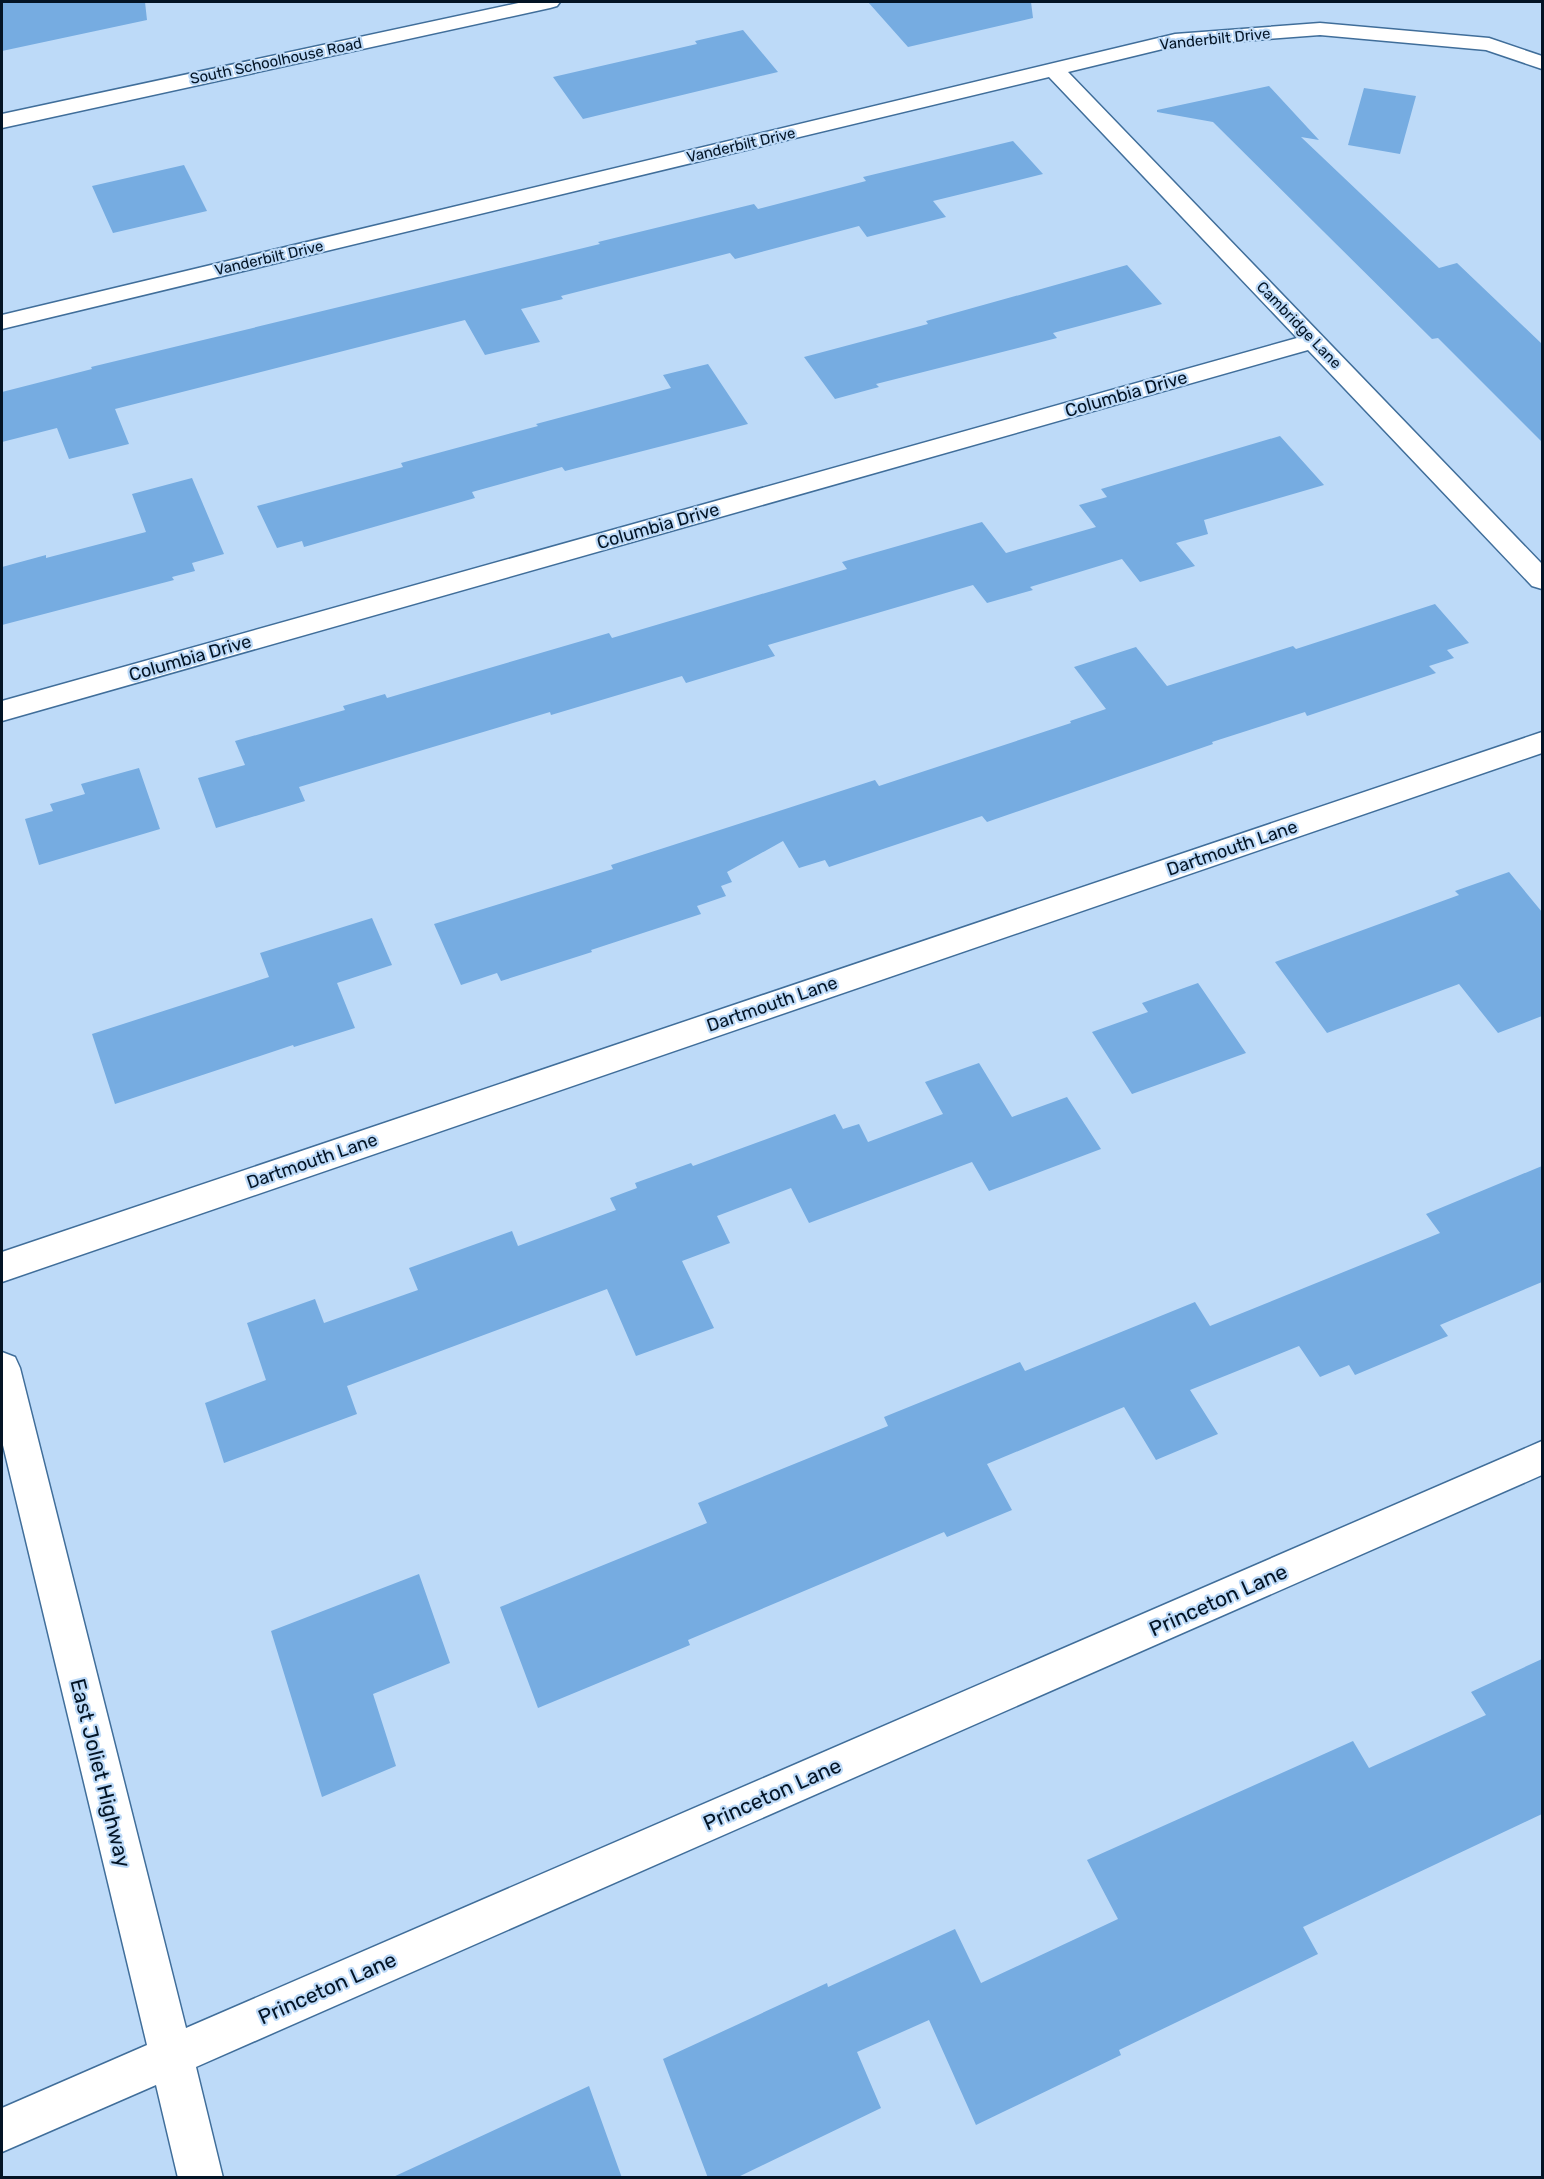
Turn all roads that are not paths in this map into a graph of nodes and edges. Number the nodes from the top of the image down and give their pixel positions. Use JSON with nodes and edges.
{"nodes":[{"id":1,"x":550,"y":2,"type":"edge"},
{"id":2,"x":1542,"y":63,"type":"edge"},
{"id":3,"x":1054,"y":70,"type":"junction"},
{"id":4,"x":2,"y":121,"type":"edge"},
{"id":5,"x":2,"y":322,"type":"edge"},
{"id":6,"x":1314,"y":341,"type":"junction"},
{"id":7,"x":1542,"y":580,"type":"edge"},
{"id":8,"x":2,"y":711,"type":"edge"},
{"id":9,"x":1542,"y":742,"type":"edge"},
{"id":10,"x":2,"y":1267,"type":"edge"},
{"id":11,"x":2,"y":1368,"type":"edge"},
{"id":12,"x":1542,"y":1458,"type":"edge"},
{"id":13,"x":171,"y":2056,"type":"junction"},
{"id":14,"x":2,"y":2130,"type":"edge"},
{"id":15,"x":201,"y":2178,"type":"edge"}],
"edges":[{"from":1,"to":4,"type":"street","name":"South Schoolhouse Road"},
{"from":2,"to":3,"type":"street","name":"Vanderbilt Drive"},
{"from":3,"to":5,"type":"street","name":"Vanderbilt Drive"},
{"from":3,"to":6,"type":"street","name":"Cambridge Lane"},
{"from":6,"to":7,"type":"street","name":"Cambridge Lane"},
{"from":6,"to":8,"type":"street","name":"Columbia Drive"},
{"from":9,"to":10,"type":"street","name":"Dartmouth Lane"},
{"from":11,"to":13,"type":"street","name":"East Joliet Highway"},
{"from":12,"to":13,"type":"street","name":"Princeton Lane"},
{"from":13,"to":14,"type":"street","name":"Princeton Lane"},
{"from":13,"to":15,"type":"street","name":"East Joliet Highway"}]}
